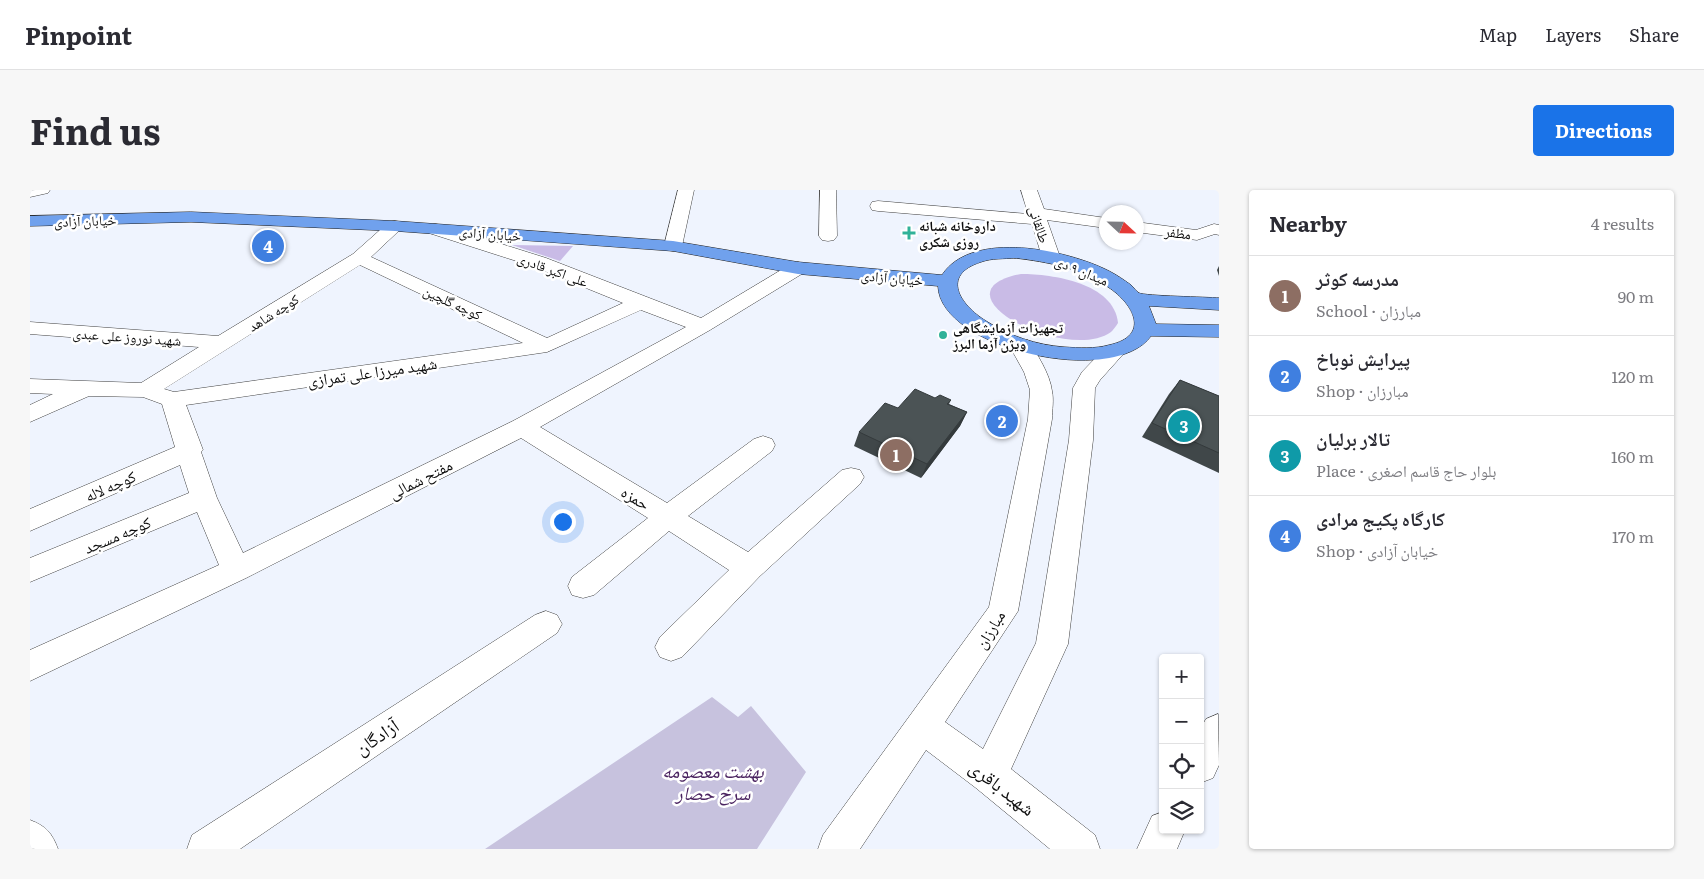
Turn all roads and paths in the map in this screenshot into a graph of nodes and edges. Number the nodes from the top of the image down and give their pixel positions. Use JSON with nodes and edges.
{"nodes":[{"id":1,"x":42,"y":190,"type":"edge"},
{"id":2,"x":686,"y":190,"type":"edge"},
{"id":3,"x":828,"y":190,"type":"edge"},
{"id":4,"x":1029,"y":190,"type":"edge"},
{"id":5,"x":30,"y":192,"type":"edge"},
{"id":6,"x":878,"y":206,"type":"dead end"},
{"id":7,"x":1038,"y":217,"type":"junction"},
{"id":8,"x":30,"y":221,"type":"edge"},
{"id":9,"x":1099,"y":222,"type":"edge"},
{"id":10,"x":395,"y":226,"type":"junction"},
{"id":11,"x":1144,"y":228,"type":"edge"},
{"id":12,"x":435,"y":229,"type":"junction"},
{"id":13,"x":1219,"y":230,"type":"edge"},
{"id":14,"x":828,"y":236,"type":"dead end"},
{"id":15,"x":673,"y":246,"type":"junction"},
{"id":16,"x":1051,"y":257,"type":"junction"},
{"id":17,"x":359,"y":258,"type":"junction"},
{"id":18,"x":798,"y":268,"type":"junction"},
{"id":19,"x":947,"y":282,"type":"junction"},
{"id":20,"x":1135,"y":299,"type":"junction"},
{"id":21,"x":640,"y":303,"type":"junction"},
{"id":22,"x":1217,"y":308,"type":"edge"},
{"id":23,"x":703,"y":326,"type":"junction"},
{"id":24,"x":30,"y":328,"type":"edge"},
{"id":25,"x":1145,"y":330,"type":"junction"},
{"id":26,"x":1219,"y":332,"type":"edge"},
{"id":27,"x":224,"y":343,"type":"junction"},
{"id":28,"x":1020,"y":344,"type":"junction"},
{"id":29,"x":547,"y":346,"type":"junction"},
{"id":30,"x":1115,"y":351,"type":"junction"},
{"id":31,"x":30,"y":386,"type":"edge"},
{"id":32,"x":84,"y":389,"type":"junction"},
{"id":33,"x":146,"y":390,"type":"junction"},
{"id":34,"x":172,"y":400,"type":"junction"},
{"id":35,"x":30,"y":414,"type":"edge"},
{"id":36,"x":522,"y":427,"type":"junction"},
{"id":37,"x":763,"y":445,"type":"dead end"},
{"id":38,"x":190,"y":450,"type":"junction"},
{"id":39,"x":852,"y":477,"type":"dead end"},
{"id":40,"x":204,"y":498,"type":"junction"},
{"id":41,"x":669,"y":516,"type":"junction"},
{"id":42,"x":30,"y":521,"type":"edge"},
{"id":43,"x":750,"y":568,"type":"junction"},
{"id":44,"x":30,"y":570,"type":"edge"},
{"id":45,"x":236,"y":570,"type":"junction"},
{"id":46,"x":583,"y":586,"type":"dead end"},
{"id":47,"x":546,"y":624,"type":"dead end"},
{"id":48,"x":671,"y":647,"type":"dead end"},
{"id":49,"x":30,"y":666,"type":"edge"},
{"id":50,"x":923,"y":727,"type":"junction"},
{"id":51,"x":1218,"y":731,"type":"edge"},
{"id":52,"x":1204,"y":757,"type":"edge"},
{"id":53,"x":989,"y":775,"type":"junction"},
{"id":54,"x":1164,"y":834,"type":"edge"},
{"id":55,"x":30,"y":839,"type":"edge"},
{"id":56,"x":39,"y":849,"type":"edge"},
{"id":57,"x":206,"y":849,"type":"edge"},
{"id":58,"x":837,"y":849,"type":"edge"},
{"id":59,"x":1081,"y":849,"type":"edge"},
{"id":60,"x":1156,"y":849,"type":"edge"}],
"edges":[{"from":1,"to":5,"type":"street"},
{"from":2,"to":15,"type":"street"},
{"from":3,"to":14,"type":"street"},
{"from":4,"to":7,"type":"street","name":"طالقانی"},
{"from":6,"to":7,"type":"street"},
{"from":7,"to":9,"type":"street"},
{"from":7,"to":16,"type":"street","name":"طالقانی"},
{"from":8,"to":10,"type":"main road","name":"خیابان آزادی"},
{"from":10,"to":12,"type":"main road","name":"خیابان آزادی"},
{"from":10,"to":17,"type":"street","name":"کوچه شاهد"},
{"from":11,"to":13,"type":"street","name":"مظفر"},
{"from":12,"to":15,"type":"main road","name":"خیابان آزادی"},
{"from":12,"to":21,"type":"street","name":"علی اکبر قادری"},
{"from":15,"to":18,"type":"main road","name":"خیابان آزادی"},
{"from":16,"to":19,"type":"main road","name":"میدان ۹ دی"},
{"from":16,"to":20,"type":"main road","name":"میدان ۹ دی"},
{"from":17,"to":27,"type":"street","name":"کوچه شاهد"},
{"from":17,"to":29,"type":"street","name":"کوچه گلچین"},
{"from":18,"to":19,"type":"main road","name":"خیابان آزادی"},
{"from":18,"to":23,"type":"street","name":"مفتح شمالی"},
{"from":19,"to":28,"type":"main road"},
{"from":20,"to":22,"type":"main road"},
{"from":20,"to":25,"type":"main road","name":"میدان ۹ دی"},
{"from":21,"to":23,"type":"street"},
{"from":21,"to":29,"type":"street","name":"شهید میرزا علی تمرازی"},
{"from":23,"to":36,"type":"street","name":"مفتح شمالی"},
{"from":24,"to":27,"type":"street","name":"شهید نوروز علی عبدی"},
{"from":25,"to":26,"type":"main road"},
{"from":25,"to":30,"type":"main road"},
{"from":27,"to":33,"type":"street","name":"کوچه شاهد"},
{"from":28,"to":30,"type":"main road"},
{"from":28,"to":50,"type":"street","name":"مبارزان"},
{"from":29,"to":34,"type":"street","name":"شهید میرزا علی تمرازی"},
{"from":30,"to":53,"type":"street"},
{"from":31,"to":32,"type":"street","name":"شهید میرزا علی تمرازی"},
{"from":32,"to":33,"type":"street","name":"شهید میرزا علی تمرازی"},
{"from":32,"to":35,"type":"street"},
{"from":33,"to":34,"type":"street","name":"شهید میرزا علی تمرازی"},
{"from":34,"to":38,"type":"street"},
{"from":36,"to":41,"type":"street","name":"حمزه"},
{"from":36,"to":45,"type":"street","name":"مفتح شمالی"},
{"from":37,"to":41,"type":"street"},
{"from":38,"to":40,"type":"street"},
{"from":38,"to":42,"type":"street","name":"کوچه لاله"},
{"from":39,"to":43,"type":"street"},
{"from":40,"to":44,"type":"street","name":"کوچه مسجد"},
{"from":40,"to":45,"type":"street"},
{"from":41,"to":43,"type":"street","name":"حمزه"},
{"from":41,"to":46,"type":"street"},
{"from":43,"to":48,"type":"street"},
{"from":45,"to":49,"type":"street","name":"مفتح شمالی"},
{"from":47,"to":57,"type":"street","name":"آزادگان"},
{"from":50,"to":53,"type":"street","name":"شهید باقری"},
{"from":50,"to":58,"type":"street","name":"مبارزان"},
{"from":51,"to":52,"type":"street"},
{"from":53,"to":59,"type":"street","name":"شهید باقری"},
{"from":54,"to":60,"type":"street"},
{"from":55,"to":56,"type":"street"}]}
